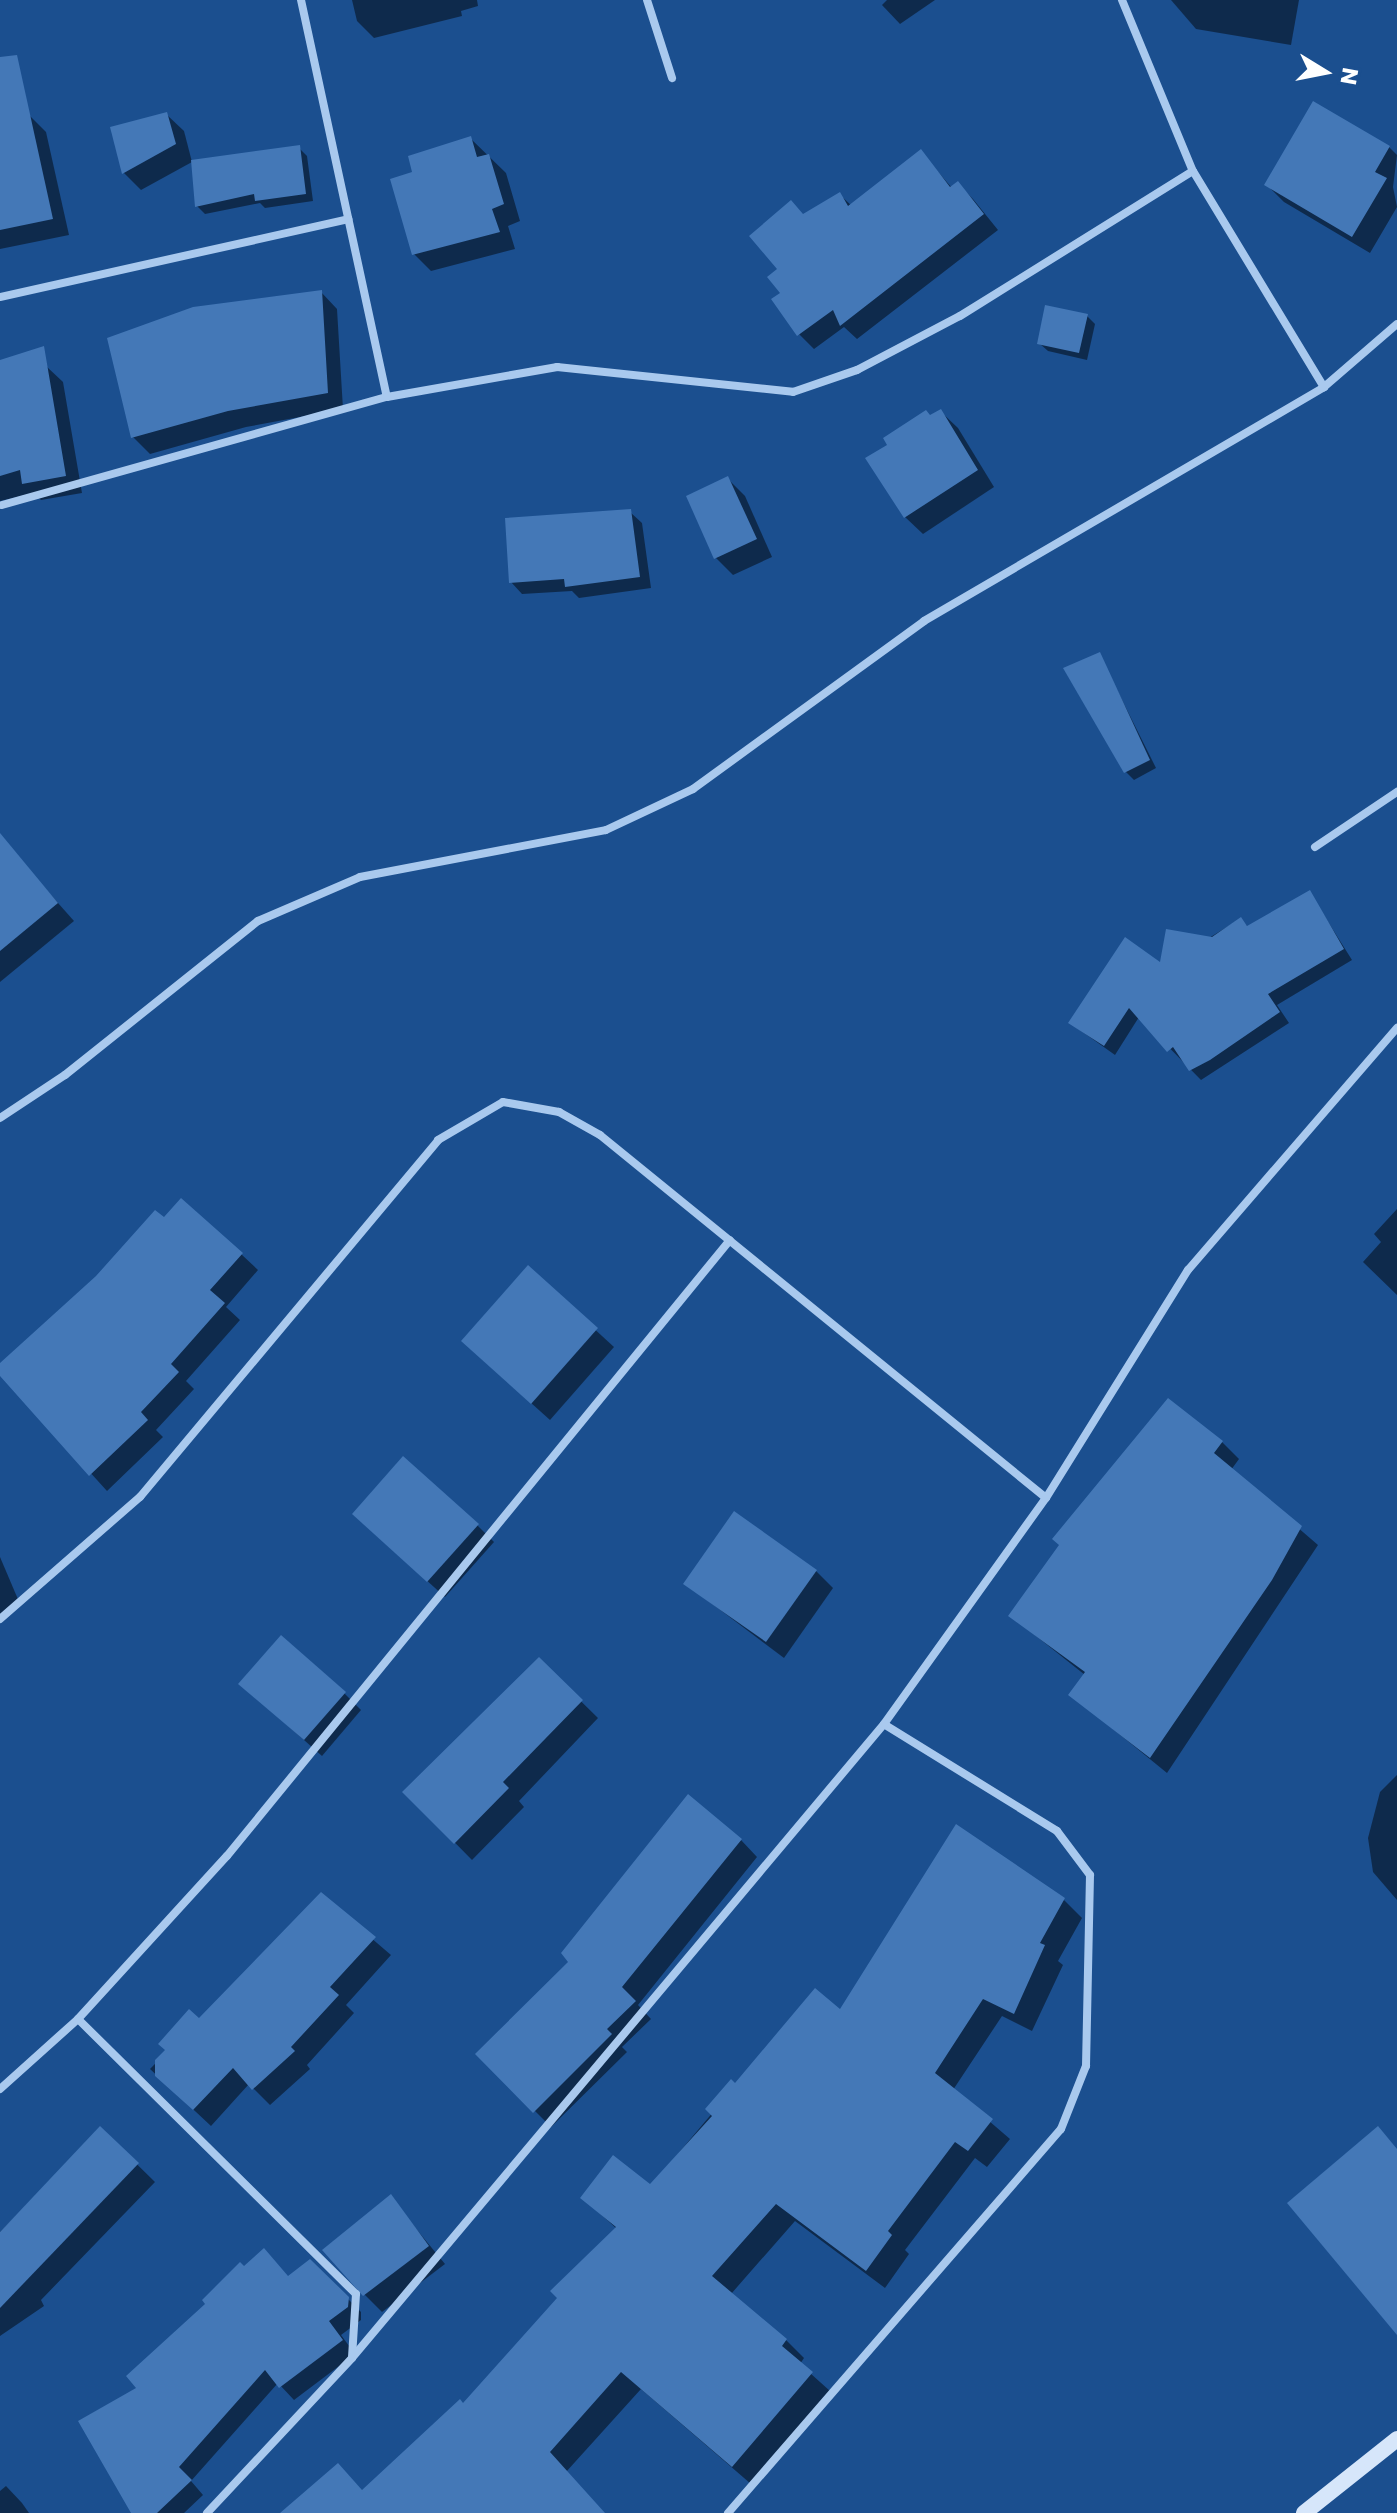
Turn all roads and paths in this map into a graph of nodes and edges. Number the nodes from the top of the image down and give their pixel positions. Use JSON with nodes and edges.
{"nodes":[{"id":1,"x":301,"y":0,"type":"edge"},
{"id":2,"x":647,"y":0,"type":"edge"},
{"id":3,"x":1122,"y":0,"type":"edge"},
{"id":4,"x":672,"y":78,"type":"dead end"},
{"id":5,"x":1193,"y":171,"type":"junction"},
{"id":6,"x":348,"y":219,"type":"junction"},
{"id":7,"x":0,"y":297,"type":"edge"},
{"id":8,"x":1397,"y":324,"type":"edge"},
{"id":9,"x":1324,"y":387,"type":"junction"},
{"id":10,"x":387,"y":397,"type":"junction"},
{"id":11,"x":2,"y":505,"type":"dead end"},
{"id":12,"x":1397,"y":792,"type":"edge"},
{"id":13,"x":1315,"y":847,"type":"dead end"},
{"id":14,"x":1397,"y":1028,"type":"edge"},
{"id":15,"x":0,"y":1118,"type":"edge"},
{"id":16,"x":730,"y":1240,"type":"junction"},
{"id":17,"x":1046,"y":1498,"type":"junction"},
{"id":18,"x":0,"y":1619,"type":"edge"},
{"id":19,"x":884,"y":1724,"type":"junction"},
{"id":20,"x":78,"y":2019,"type":"junction"},
{"id":21,"x":0,"y":2089,"type":"edge"},
{"id":22,"x":352,"y":2358,"type":"junction"},
{"id":23,"x":1397,"y":2439,"type":"edge"},
{"id":24,"x":207,"y":2513,"type":"edge"},
{"id":25,"x":728,"y":2513,"type":"edge"},
{"id":26,"x":1304,"y":2513,"type":"edge"}],
"edges":[{"from":1,"to":6,"type":"street"},
{"from":2,"to":4,"type":"street"},
{"from":3,"to":5,"type":"street"},
{"from":5,"to":9,"type":"street"},
{"from":5,"to":10,"type":"street"},
{"from":6,"to":7,"type":"street"},
{"from":6,"to":10,"type":"street"},
{"from":8,"to":9,"type":"street"},
{"from":9,"to":15,"type":"street"},
{"from":10,"to":11,"type":"street"},
{"from":12,"to":13,"type":"street"},
{"from":14,"to":17,"type":"street"},
{"from":16,"to":17,"type":"street"},
{"from":16,"to":18,"type":"street"},
{"from":16,"to":20,"type":"street"},
{"from":17,"to":19,"type":"street"},
{"from":19,"to":22,"type":"street"},
{"from":19,"to":25,"type":"street"},
{"from":20,"to":21,"type":"street"},
{"from":20,"to":22,"type":"street"},
{"from":22,"to":24,"type":"street"},
{"from":23,"to":26,"type":"main road"}]}
